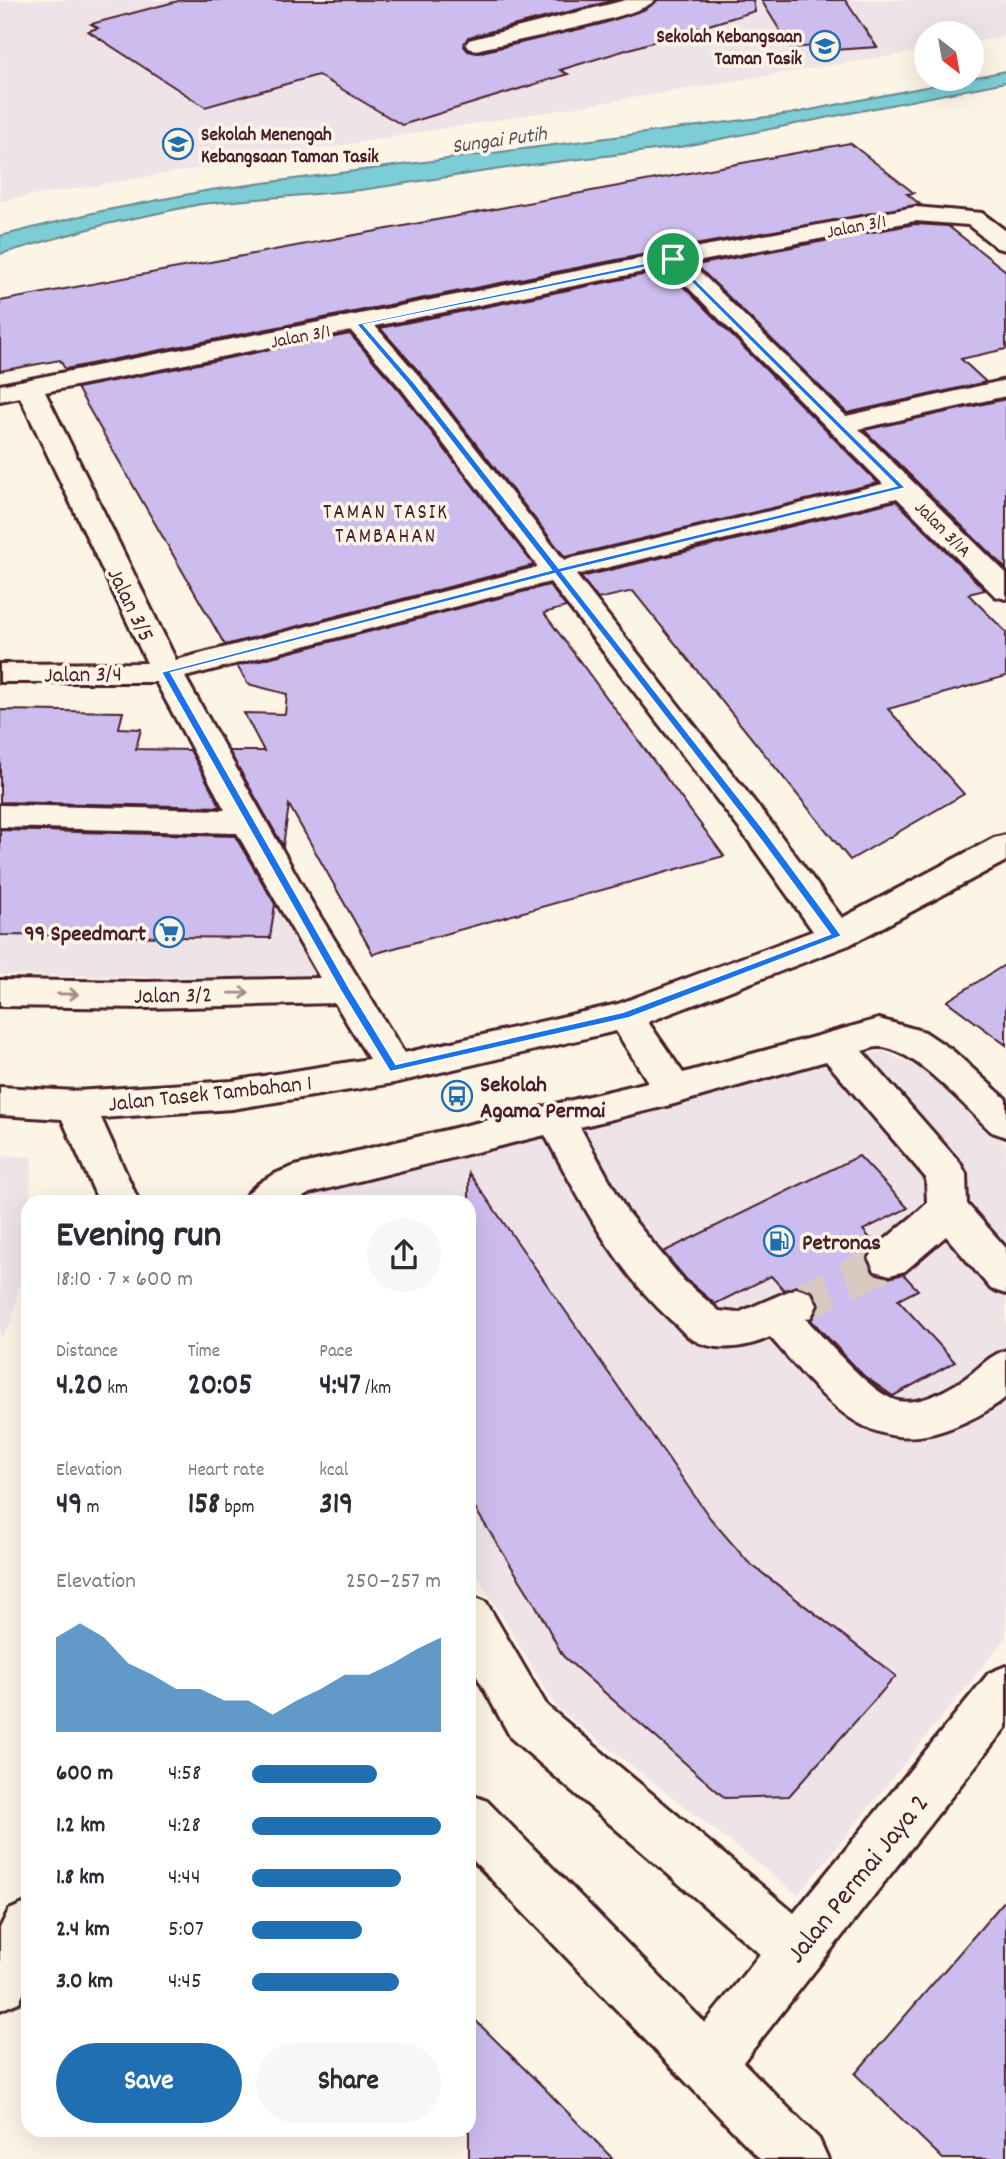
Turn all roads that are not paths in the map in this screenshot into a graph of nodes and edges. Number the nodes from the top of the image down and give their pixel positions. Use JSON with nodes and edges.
{"nodes":[{"id":1,"x":645,"y":0,"type":"edge"},
{"id":2,"x":476,"y":44,"type":"dead end"},
{"id":3,"x":1006,"y":243,"type":"edge"},
{"id":4,"x":673,"y":259,"type":"junction"},
{"id":5,"x":359,"y":324,"type":"junction"},
{"id":6,"x":1006,"y":388,"type":"edge"},
{"id":7,"x":15,"y":390,"type":"edge"},
{"id":8,"x":840,"y":425,"type":"junction"},
{"id":9,"x":902,"y":488,"type":"junction"},
{"id":10,"x":557,"y":571,"type":"junction"},
{"id":11,"x":1006,"y":590,"type":"edge"},
{"id":12,"x":166,"y":672,"type":"junction"},
{"id":13,"x":0,"y":674,"type":"edge"},
{"id":14,"x":0,"y":816,"type":"edge"},
{"id":15,"x":250,"y":822,"type":"junction"},
{"id":16,"x":1006,"y":846,"type":"edge"},
{"id":17,"x":836,"y":936,"type":"junction"},
{"id":18,"x":345,"y":990,"type":"junction"},
{"id":19,"x":0,"y":993,"type":"edge"},
{"id":20,"x":625,"y":1016,"type":"junction"},
{"id":21,"x":835,"y":1046,"type":"junction"},
{"id":22,"x":394,"y":1069,"type":"junction"},
{"id":23,"x":674,"y":1090,"type":"junction"},
{"id":24,"x":0,"y":1101,"type":"edge"},
{"id":25,"x":76,"y":1105,"type":"junction"},
{"id":26,"x":556,"y":1119,"type":"junction"},
{"id":27,"x":1006,"y":1122,"type":"edge"},
{"id":28,"x":116,"y":1195,"type":"edge"},
{"id":29,"x":274,"y":1195,"type":"edge"},
{"id":30,"x":947,"y":1208,"type":"junction"},
{"id":31,"x":890,"y":1259,"type":"tunnel mouth"},
{"id":32,"x":1006,"y":1277,"type":"edge"},
{"id":33,"x":1006,"y":1368,"type":"edge"},
{"id":34,"x":476,"y":1629,"type":"edge"},
{"id":35,"x":1006,"y":1689,"type":"edge"},
{"id":36,"x":476,"y":1826,"type":"edge"},
{"id":37,"x":21,"y":1942,"type":"edge"},
{"id":38,"x":797,"y":1951,"type":"junction"},
{"id":39,"x":0,"y":1983,"type":"edge"},
{"id":40,"x":706,"y":2064,"type":"junction"},
{"id":41,"x":799,"y":2159,"type":"edge"}],
"edges":[{"from":1,"to":2,"type":"street"},
{"from":3,"to":4,"type":"street","name":"Jalan 3/1"},
{"from":4,"to":5,"type":"street","name":"Jalan 3/1"},
{"from":4,"to":8,"type":"street","name":"Jalan 3/1A"},
{"from":5,"to":7,"type":"street","name":"Jalan 3/1"},
{"from":5,"to":10,"type":"street"},
{"from":6,"to":8,"type":"street"},
{"from":7,"to":12,"type":"street","name":"Jalan 3/5"},
{"from":8,"to":9,"type":"street","name":"Jalan 3/1A"},
{"from":9,"to":10,"type":"street","name":"Jalan 3/4"},
{"from":9,"to":11,"type":"street","name":"Jalan 3/1A"},
{"from":10,"to":12,"type":"street","name":"Jalan 3/4"},
{"from":10,"to":17,"type":"street"},
{"from":12,"to":13,"type":"street","name":"Jalan 3/4"},
{"from":12,"to":15,"type":"street","name":"Jalan 3/5"},
{"from":14,"to":15,"type":"street"},
{"from":15,"to":18,"type":"street","name":"Jalan 3/5"},
{"from":16,"to":17,"type":"street","name":"Jalan Tasek Tambahan 1"},
{"from":17,"to":20,"type":"street","name":"Jalan Tasek Tambahan 1"},
{"from":19,"to":18,"type":"street","name":"Jalan 3/2","one_way":true},
{"from":18,"to":22,"type":"street","name":"Jalan 3/5"},
{"from":20,"to":22,"type":"street","name":"Jalan Tasek Tambahan 1"},
{"from":20,"to":23,"type":"street"},
{"from":21,"to":23,"type":"street"},
{"from":21,"to":27,"type":"street"},
{"from":21,"to":30,"type":"street"},
{"from":22,"to":25,"type":"street","name":"Jalan Tasek Tambahan 1"},
{"from":23,"to":26,"type":"street"},
{"from":24,"to":25,"type":"street","name":"Jalan Tasek Tambahan 1"},
{"from":25,"to":28,"type":"street"},
{"from":26,"to":29,"type":"street"},
{"from":26,"to":33,"type":"street"},
{"from":30,"to":31,"type":"street"},
{"from":30,"to":32,"type":"street"},
{"from":34,"to":38,"type":"street"},
{"from":35,"to":38,"type":"street","name":"Jalan Permai Jaya 2"},
{"from":36,"to":40,"type":"street"},
{"from":37,"to":39,"type":"street"},
{"from":38,"to":40,"type":"street","name":"Jalan Permai Jaya 2"},
{"from":40,"to":41,"type":"street"}]}
